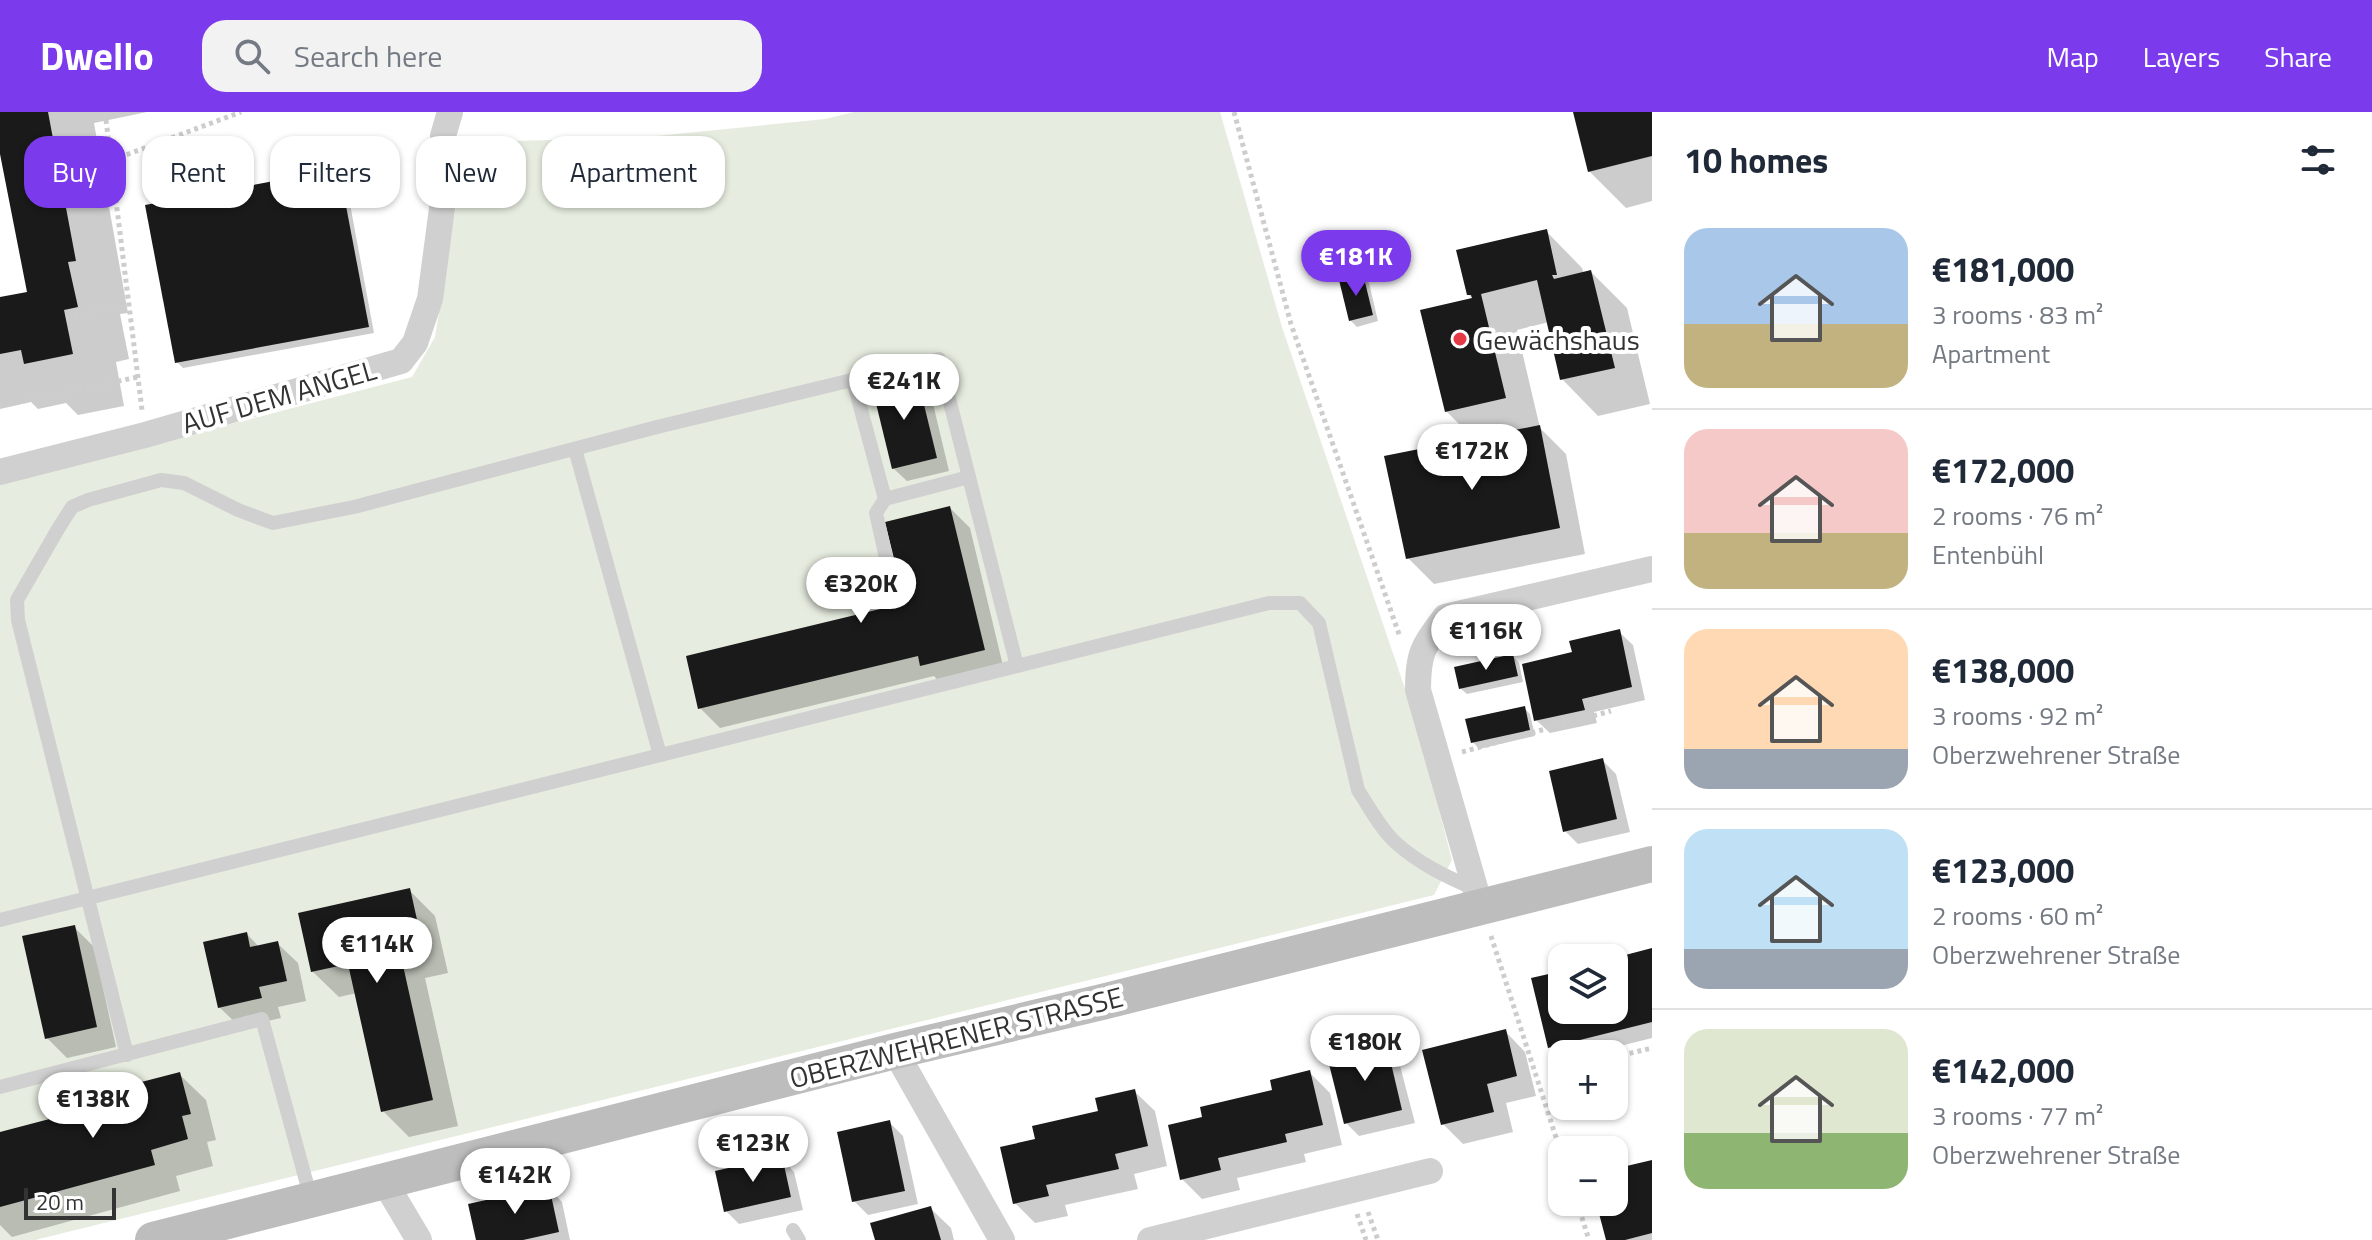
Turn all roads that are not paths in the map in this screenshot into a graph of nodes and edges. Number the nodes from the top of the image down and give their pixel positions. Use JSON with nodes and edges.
{"nodes":[{"id":1,"x":450,"y":112,"type":"edge"},
{"id":2,"x":853,"y":380,"type":"junction"},
{"id":3,"x":575,"y":449,"type":"junction"},
{"id":4,"x":0,"y":472,"type":"edge"},
{"id":5,"x":969,"y":477,"type":"junction"},
{"id":6,"x":885,"y":499,"type":"junction"},
{"id":7,"x":1652,"y":569,"type":"edge"},
{"id":8,"x":894,"y":594,"type":"dead end"},
{"id":9,"x":1017,"y":666,"type":"junction"},
{"id":10,"x":660,"y":755,"type":"junction"},
{"id":11,"x":1652,"y":864,"type":"edge"},
{"id":12,"x":1479,"y":898,"type":"junction"},
{"id":13,"x":87,"y":899,"type":"junction"},
{"id":14,"x":0,"y":920,"type":"edge"},
{"id":15,"x":895,"y":1051,"type":"junction"},
{"id":16,"x":127,"y":1055,"type":"junction"},
{"id":17,"x":0,"y":1087,"type":"edge"},
{"id":18,"x":1430,"y":1171,"type":"dead end"},
{"id":19,"x":384,"y":1181,"type":"junction"},
{"id":20,"x":312,"y":1199,"type":"junction"},
{"id":21,"x":153,"y":1240,"type":"edge"},
{"id":22,"x":419,"y":1240,"type":"edge"},
{"id":23,"x":1002,"y":1240,"type":"edge"},
{"id":24,"x":1150,"y":1240,"type":"edge"}],
"edges":[{"from":1,"to":4,"type":"street","name":"AUF DEM ANGEL"},
{"from":2,"to":3,"type":"lane"},
{"from":2,"to":5,"type":"lane"},
{"from":2,"to":6,"type":"lane"},
{"from":3,"to":10,"type":"lane"},
{"from":3,"to":13,"type":"lane"},
{"from":5,"to":6,"type":"lane"},
{"from":5,"to":9,"type":"lane"},
{"from":6,"to":8,"type":"lane"},
{"from":7,"to":12,"type":"street"},
{"from":9,"to":10,"type":"lane"},
{"from":9,"to":12,"type":"lane"},
{"from":10,"to":13,"type":"lane"},
{"from":11,"to":12,"type":"main road","name":"OBERZWEHRENER STRASSE"},
{"from":12,"to":15,"type":"main road","name":"OBERZWEHRENER STRASSE"},
{"from":13,"to":14,"type":"lane"},
{"from":13,"to":16,"type":"lane"},
{"from":15,"to":19,"type":"main road","name":"OBERZWEHRENER STRASSE"},
{"from":15,"to":23,"type":"street"},
{"from":16,"to":17,"type":"lane"},
{"from":16,"to":20,"type":"lane"},
{"from":18,"to":24,"type":"street"},
{"from":19,"to":20,"type":"main road","name":"OBERZWEHRENER STRASSE"},
{"from":19,"to":22,"type":"street"},
{"from":20,"to":21,"type":"main road","name":"OBERZWEHRENER STRASSE"}]}
